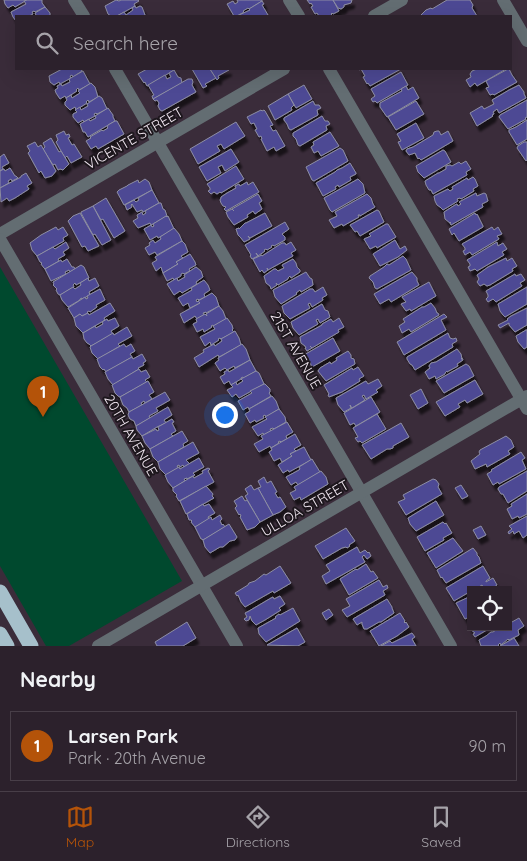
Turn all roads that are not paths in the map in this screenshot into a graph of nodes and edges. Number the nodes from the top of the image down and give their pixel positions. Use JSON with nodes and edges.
{"nodes":[{"id":1,"x":74,"y":0,"type":"edge"},
{"id":2,"x":289,"y":0,"type":"edge"},
{"id":3,"x":402,"y":0,"type":"edge"},
{"id":4,"x":503,"y":0,"type":"edge"},
{"id":5,"x":83,"y":15,"type":"edge"},
{"id":6,"x":298,"y":15,"type":"edge"},
{"id":7,"x":376,"y":15,"type":"edge"},
{"id":8,"x":527,"y":40,"type":"edge"},
{"id":9,"x":116,"y":70,"type":"edge"},
{"id":10,"x":282,"y":70,"type":"edge"},
{"id":11,"x":330,"y":70,"type":"edge"},
{"id":12,"x":158,"y":142,"type":"junction"},
{"id":13,"x":0,"y":234,"type":"edge"},
{"id":14,"x":0,"y":239,"type":"edge"},
{"id":15,"x":525,"y":402,"type":"edge"},
{"id":16,"x":362,"y":492,"type":"junction"},
{"id":17,"x":202,"y":586,"type":"junction"},
{"id":18,"x":0,"y":592,"type":"edge"},
{"id":19,"x":0,"y":634,"type":"edge"},
{"id":20,"x":7,"y":646,"type":"edge"},
{"id":21,"x":31,"y":646,"type":"edge"},
{"id":22,"x":98,"y":646,"type":"edge"},
{"id":23,"x":237,"y":646,"type":"edge"},
{"id":24,"x":451,"y":646,"type":"edge"}],
"edges":[{"from":1,"to":5,"type":"street"},
{"from":2,"to":6,"type":"street"},
{"from":3,"to":7,"type":"street"},
{"from":4,"to":8,"type":"street"},
{"from":9,"to":12,"type":"street","name":"21ST AVENUE"},
{"from":10,"to":12,"type":"street","name":"VICENTE STREET"},
{"from":11,"to":15,"type":"street"},
{"from":12,"to":13,"type":"street","name":"VICENTE STREET"},
{"from":12,"to":16,"type":"street","name":"21ST AVENUE"},
{"from":14,"to":17,"type":"street","name":"20TH AVENUE"},
{"from":15,"to":16,"type":"street","name":"ULLOA STREET"},
{"from":16,"to":17,"type":"street","name":"ULLOA STREET"},
{"from":16,"to":24,"type":"street","name":"21ST AVENUE"},
{"from":17,"to":22,"type":"street","name":"ULLOA STREET"},
{"from":17,"to":23,"type":"street","name":"20TH AVENUE"},
{"from":18,"to":21,"type":"highway"},
{"from":19,"to":20,"type":"highway"}]}
